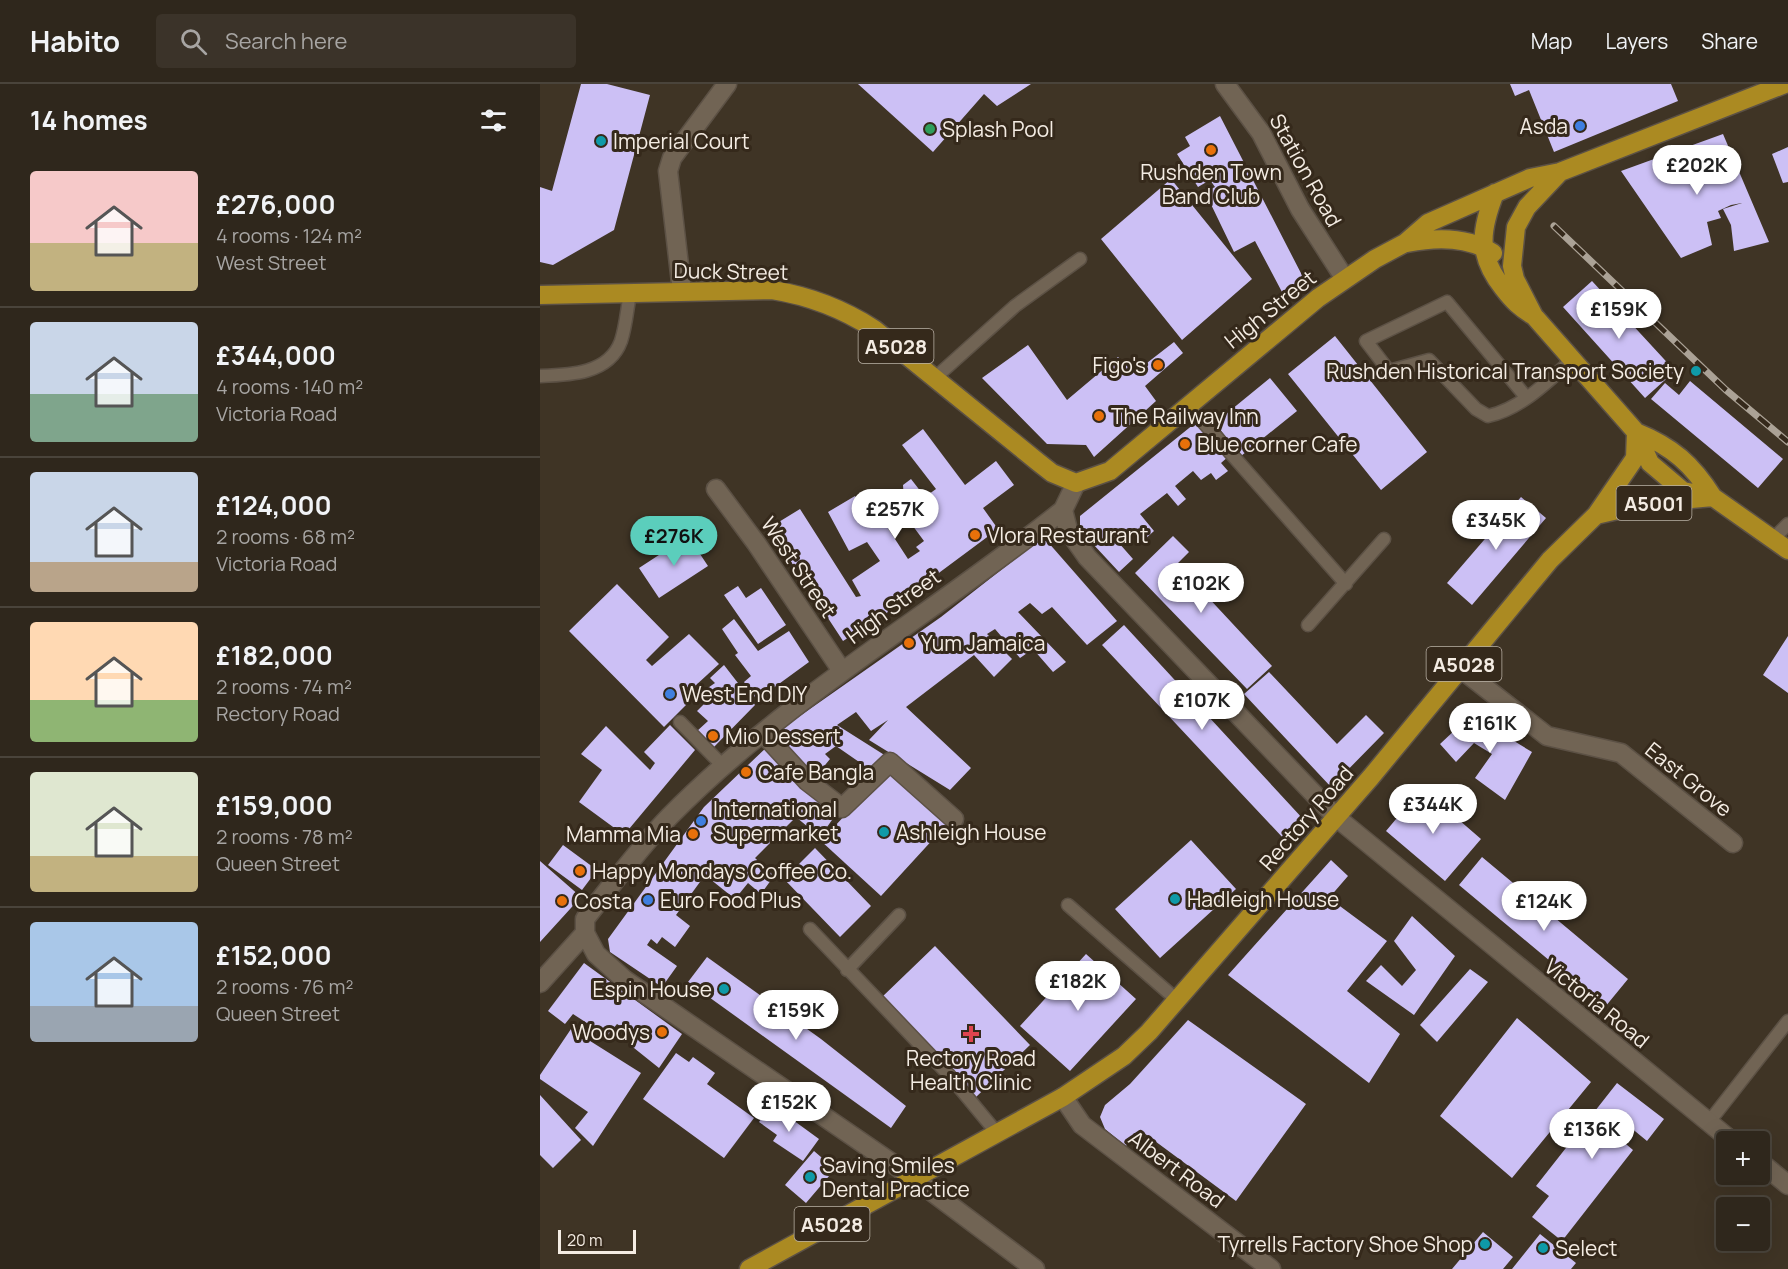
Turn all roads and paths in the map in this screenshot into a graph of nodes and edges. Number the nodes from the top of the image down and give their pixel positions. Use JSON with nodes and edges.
{"nodes":[{"id":1,"x":726,"y":84,"type":"edge"},
{"id":2,"x":1225,"y":84,"type":"edge"},
{"id":3,"x":1785,"y":84,"type":"edge"},
{"id":4,"x":1560,"y":172,"type":"junction"},
{"id":5,"x":1495,"y":193,"type":"junction"},
{"id":6,"x":1405,"y":243,"type":"junction"},
{"id":7,"x":1482,"y":246,"type":"junction"},
{"id":8,"x":1080,"y":259,"type":"dead end"},
{"id":9,"x":1512,"y":266,"type":"junction"},
{"id":10,"x":1345,"y":279,"type":"junction"},
{"id":11,"x":682,"y":291,"type":"junction"},
{"id":12,"x":630,"y":294,"type":"junction"},
{"id":13,"x":540,"y":295,"type":"edge"},
{"id":14,"x":1534,"y":316,"type":"junction"},
{"id":15,"x":1574,"y":359,"type":"junction"},
{"id":16,"x":540,"y":376,"type":"edge"},
{"id":17,"x":936,"y":377,"type":"junction"},
{"id":18,"x":1526,"y":397,"type":"junction"},
{"id":19,"x":1189,"y":406,"type":"junction"},
{"id":20,"x":1636,"y":432,"type":"junction"},
{"id":21,"x":1076,"y":483,"type":"junction"},
{"id":22,"x":716,"y":489,"type":"dead end"},
{"id":23,"x":1713,"y":497,"type":"junction"},
{"id":24,"x":1063,"y":510,"type":"junction"},
{"id":25,"x":1596,"y":515,"type":"junction"},
{"id":26,"x":1788,"y":524,"type":"edge"},
{"id":27,"x":1384,"y":539,"type":"dead end"},
{"id":28,"x":1781,"y":545,"type":"edge"},
{"id":29,"x":1346,"y":584,"type":"junction"},
{"id":30,"x":1308,"y":624,"type":"dead end"},
{"id":31,"x":1461,"y":669,"type":"junction"},
{"id":32,"x":842,"y":671,"type":"junction"},
{"id":33,"x":680,"y":722,"type":"dead end"},
{"id":34,"x":763,"y":732,"type":"junction"},
{"id":35,"x":723,"y":766,"type":"junction"},
{"id":36,"x":1336,"y":817,"type":"junction"},
{"id":37,"x":954,"y":819,"type":"dead end"},
{"id":38,"x":1733,"y":843,"type":"dead end"},
{"id":39,"x":1068,"y":905,"type":"dead end"},
{"id":40,"x":899,"y":915,"type":"dead end"},
{"id":41,"x":810,"y":929,"type":"dead end"},
{"id":42,"x":585,"y":933,"type":"junction"},
{"id":43,"x":847,"y":970,"type":"junction"},
{"id":44,"x":540,"y":983,"type":"edge"},
{"id":45,"x":1177,"y":1000,"type":"junction"},
{"id":46,"x":1788,"y":1021,"type":"edge"},
{"id":47,"x":1063,"y":1097,"type":"junction"},
{"id":48,"x":1709,"y":1122,"type":"junction"},
{"id":49,"x":1720,"y":1131,"type":"edge"},
{"id":50,"x":997,"y":1133,"type":"junction"},
{"id":51,"x":1770,"y":1170,"type":"edge"},
{"id":52,"x":915,"y":1179,"type":"junction"},
{"id":53,"x":1788,"y":1185,"type":"edge"},
{"id":54,"x":749,"y":1269,"type":"edge"},
{"id":55,"x":1035,"y":1269,"type":"edge"},
{"id":56,"x":1271,"y":1269,"type":"edge"}],
"edges":[{"from":1,"to":11,"type":"street"},
{"from":2,"to":10,"type":"street","name":"Station Road"},
{"from":3,"to":4,"type":"main road","name":"High Street"},
{"from":4,"to":5,"type":"main road","name":"High Street"},
{"from":4,"to":9,"type":"main road"},
{"from":5,"to":6,"type":"main road","name":"High Street"},
{"from":5,"to":7,"type":"main road"},
{"from":6,"to":7,"type":"main road"},
{"from":6,"to":10,"type":"main road","name":"High Street"},
{"from":7,"to":9,"type":"main road"},
{"from":7,"to":14,"type":"main road"},
{"from":8,"to":17,"type":"lane"},
{"from":9,"to":14,"type":"main road"},
{"from":10,"to":19,"type":"main road","name":"High Street"},
{"from":11,"to":12,"type":"main road","name":"Duck Street","number":"A5028"},
{"from":11,"to":17,"type":"main road","name":"Duck Street","number":"A5028"},
{"from":12,"to":13,"type":"main road","name":"Duck Street","number":"A5028"},
{"from":12,"to":16,"type":"lane"},
{"from":14,"to":15,"type":"main road"},
{"from":15,"to":18,"type":"lane"},
{"from":15,"to":20,"type":"main road"},
{"from":17,"to":21,"type":"main road","name":"Duck Street","number":"A5028"},
{"from":18,"to":18,"type":"lane"},
{"from":19,"to":21,"type":"main road","name":"High Street"},
{"from":19,"to":29,"type":"lane"},
{"from":20,"to":23,"type":"main road","number":"A5001"},
{"from":20,"to":25,"type":"main road","name":"Rectory Road","number":"A5028"},
{"from":21,"to":24,"type":"street","name":"High Street"},
{"from":22,"to":32,"type":"street","name":"West Street"},
{"from":23,"to":25,"type":"main road","number":"A5001"},
{"from":23,"to":28,"type":"main road","number":"A5001"},
{"from":24,"to":32,"type":"street","name":"High Street"},
{"from":24,"to":36,"type":"street","name":"Victoria Road"},
{"from":25,"to":31,"type":"main road","name":"Rectory Road","number":"A5028"},
{"from":26,"to":28,"type":"lane"},
{"from":27,"to":29,"type":"lane"},
{"from":29,"to":30,"type":"lane"},
{"from":31,"to":36,"type":"main road","name":"Rectory Road","number":"A5028"},
{"from":31,"to":38,"type":"street","name":"East Grove"},
{"from":32,"to":34,"type":"street","name":"High Street"},
{"from":33,"to":35,"type":"lane"},
{"from":34,"to":35,"type":"street","name":"High Street"},
{"from":34,"to":37,"type":"street"},
{"from":35,"to":42,"type":"street","name":"High Street"},
{"from":36,"to":45,"type":"main road","name":"Rectory Road","number":"A5028"},
{"from":36,"to":48,"type":"street","name":"Victoria Road"},
{"from":39,"to":45,"type":"lane"},
{"from":40,"to":43,"type":"lane"},
{"from":41,"to":43,"type":"lane"},
{"from":42,"to":44,"type":"street","name":"High Street"},
{"from":42,"to":52,"type":"street"},
{"from":43,"to":50,"type":"lane"},
{"from":45,"to":47,"type":"main road","name":"Rectory Road","number":"A5028"},
{"from":46,"to":48,"type":"lane"},
{"from":47,"to":50,"type":"main road","name":"Rectory Road","number":"A5028"},
{"from":47,"to":56,"type":"street","name":"Albert Road"},
{"from":48,"to":49,"type":"street","name":"Victoria Road"},
{"from":50,"to":52,"type":"main road","name":"Rectory Road","number":"A5028"},
{"from":51,"to":53,"type":"street"},
{"from":52,"to":54,"type":"main road","name":"Rectory Road","number":"A5028"},
{"from":52,"to":55,"type":"street"}]}
